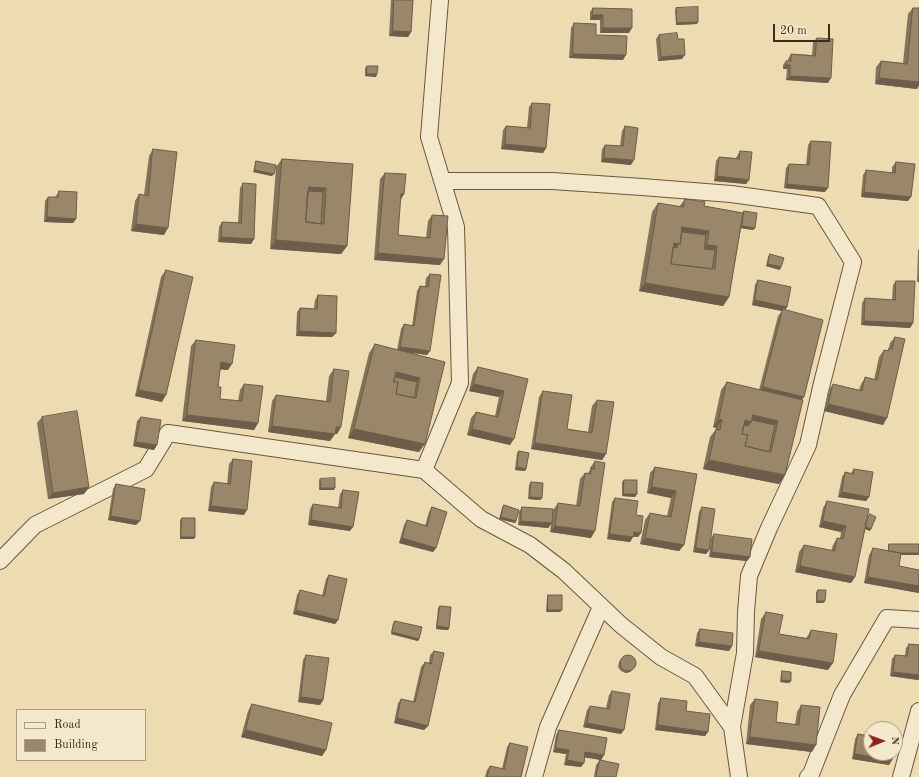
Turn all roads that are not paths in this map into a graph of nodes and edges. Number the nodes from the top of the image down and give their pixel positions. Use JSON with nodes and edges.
{"nodes":[{"id":1,"x":440,"y":0,"type":"edge"},
{"id":2,"x":442,"y":181,"type":"junction"},
{"id":3,"x":424,"y":470,"type":"junction"},
{"id":4,"x":0,"y":561,"type":"edge"},
{"id":5,"x":601,"y":607,"type":"junction"},
{"id":6,"x":919,"y":620,"type":"edge"},
{"id":7,"x":919,"y":711,"type":"edge"},
{"id":8,"x":732,"y":727,"type":"junction"},
{"id":9,"x":534,"y":777,"type":"edge"},
{"id":10,"x":739,"y":777,"type":"edge"},
{"id":11,"x":808,"y":777,"type":"edge"},
{"id":12,"x":901,"y":777,"type":"edge"}],
"edges":[{"from":1,"to":2,"type":"street"},
{"from":2,"to":3,"type":"street"},
{"from":2,"to":8,"type":"street"},
{"from":3,"to":4,"type":"street"},
{"from":3,"to":5,"type":"street"},
{"from":5,"to":8,"type":"street"},
{"from":5,"to":9,"type":"street"},
{"from":6,"to":11,"type":"street"},
{"from":7,"to":12,"type":"street"},
{"from":8,"to":10,"type":"street"}]}
